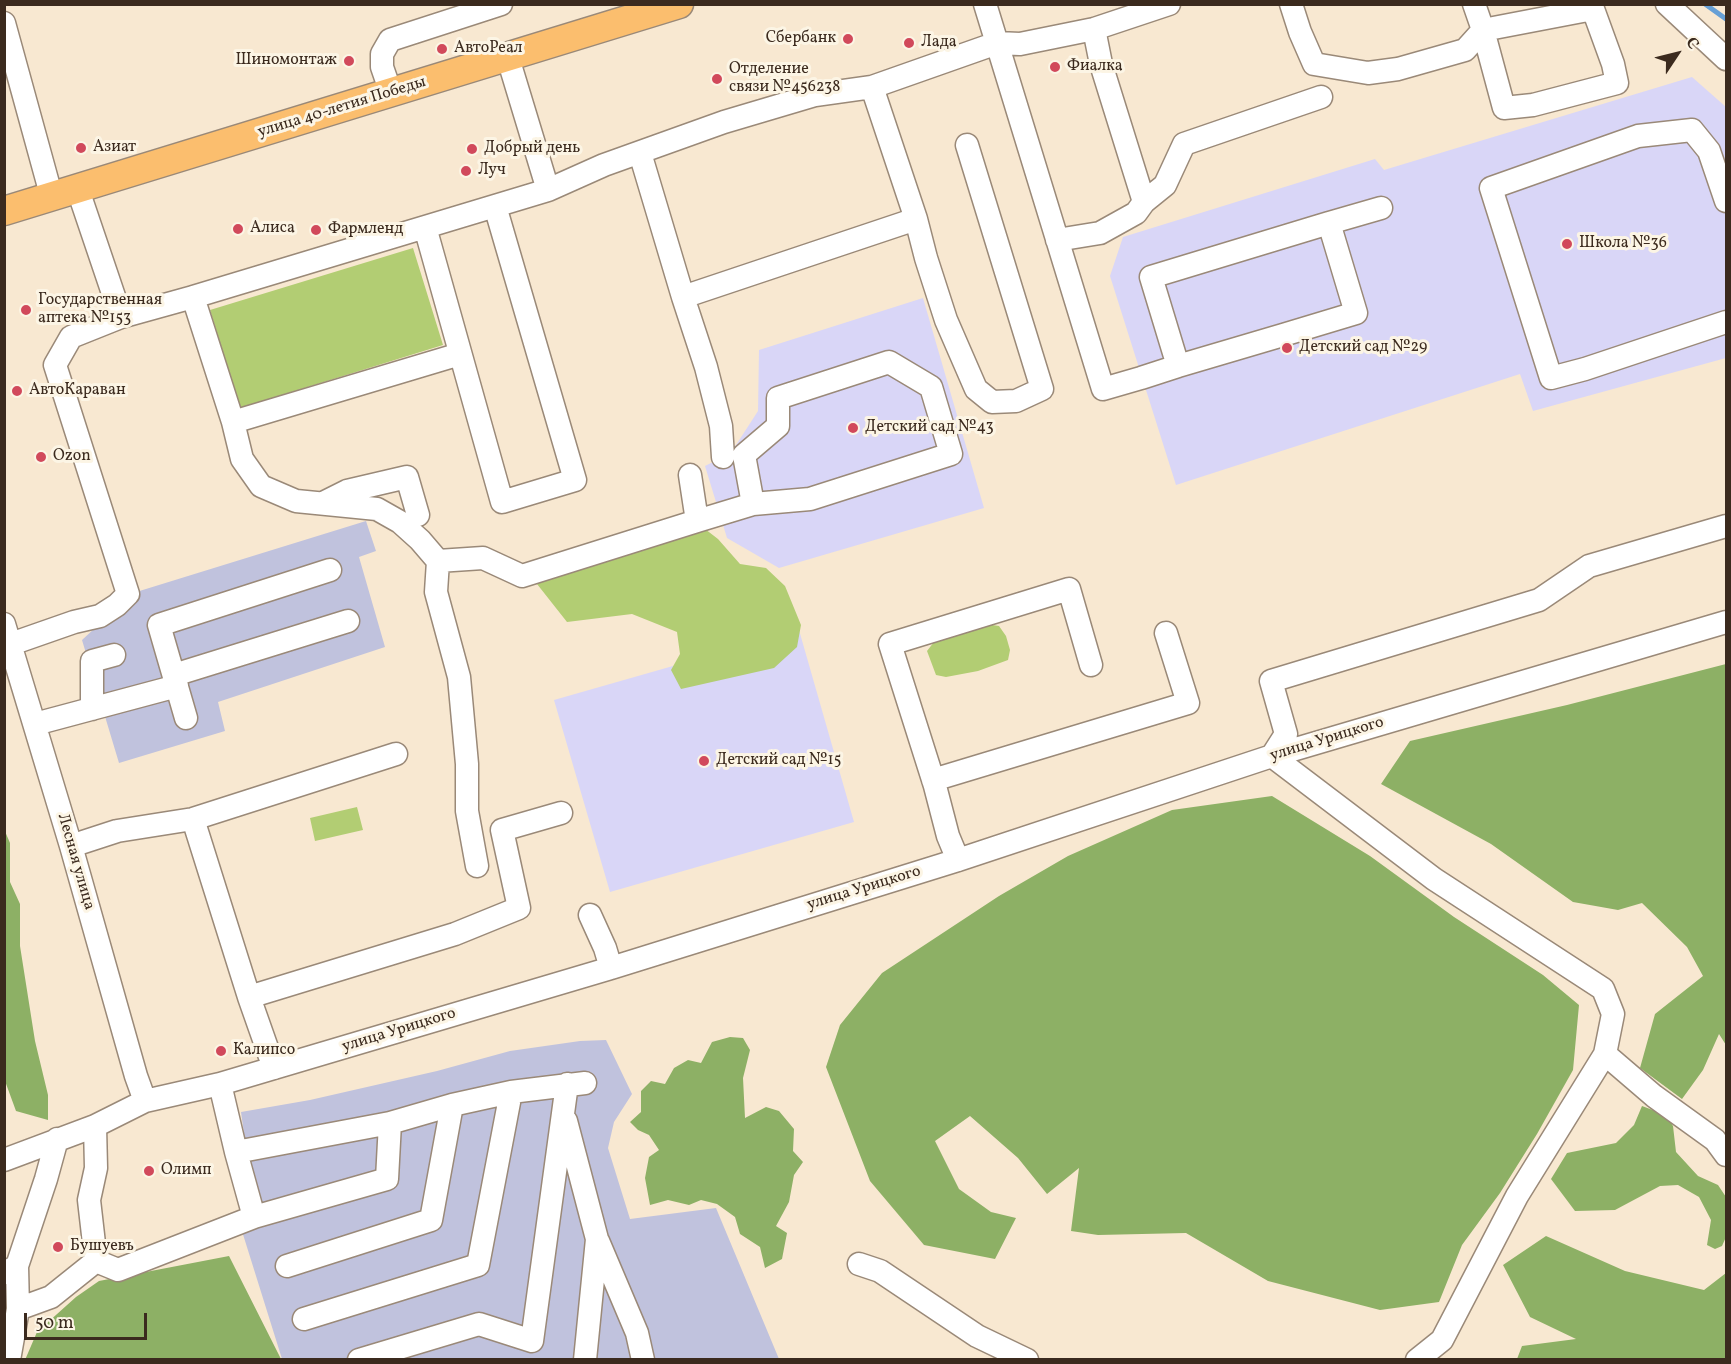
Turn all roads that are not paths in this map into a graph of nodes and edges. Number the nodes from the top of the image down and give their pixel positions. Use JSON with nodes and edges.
{"nodes":[{"id":1,"x":501,"y":4,"type":"edge"},
{"id":2,"x":680,"y":4,"type":"edge"},
{"id":3,"x":985,"y":4,"type":"edge"},
{"id":4,"x":1169,"y":4,"type":"edge"},
{"id":5,"x":1291,"y":4,"type":"edge"},
{"id":6,"x":1474,"y":4,"type":"edge"},
{"id":7,"x":1667,"y":4,"type":"edge"},
{"id":8,"x":4,"y":23,"type":"edge"},
{"id":9,"x":1094,"y":29,"type":"junction"},
{"id":10,"x":1483,"y":30,"type":"junction"},
{"id":11,"x":997,"y":43,"type":"junction"},
{"id":12,"x":508,"y":58,"type":"junction"},
{"id":13,"x":1726,"y":59,"type":"edge"},
{"id":14,"x":872,"y":87,"type":"junction"},
{"id":15,"x":391,"y":93,"type":"junction"},
{"id":16,"x":1321,"y":97,"type":"dead end"},
{"id":17,"x":967,"y":145,"type":"dead end"},
{"id":18,"x":640,"y":153,"type":"junction"},
{"id":19,"x":548,"y":190,"type":"junction"},
{"id":20,"x":65,"y":194,"type":"junction"},
{"id":21,"x":1726,"y":196,"type":"edge"},
{"id":22,"x":1143,"y":202,"type":"junction"},
{"id":23,"x":495,"y":206,"type":"junction"},
{"id":24,"x":1381,"y":208,"type":"dead end"},
{"id":25,"x":4,"y":211,"type":"edge"},
{"id":26,"x":916,"y":219,"type":"junction"},
{"id":27,"x":1329,"y":223,"type":"junction"},
{"id":28,"x":425,"y":227,"type":"junction"},
{"id":29,"x":1057,"y":240,"type":"junction"},
{"id":30,"x":194,"y":297,"type":"junction"},
{"id":31,"x":683,"y":297,"type":"junction"},
{"id":32,"x":121,"y":317,"type":"junction"},
{"id":33,"x":1726,"y":322,"type":"edge"},
{"id":34,"x":460,"y":354,"type":"junction"},
{"id":35,"x":1178,"y":366,"type":"junction"},
{"id":36,"x":233,"y":422,"type":"junction"},
{"id":37,"x":723,"y":457,"type":"dead end"},
{"id":38,"x":690,"y":475,"type":"dead end"},
{"id":39,"x":322,"y":503,"type":"junction"},
{"id":40,"x":753,"y":504,"type":"junction"},
{"id":41,"x":418,"y":515,"type":"dead end"},
{"id":42,"x":697,"y":520,"type":"junction"},
{"id":43,"x":1726,"y":526,"type":"edge"},
{"id":44,"x":438,"y":561,"type":"junction"},
{"id":45,"x":330,"y":570,"type":"dead end"},
{"id":46,"x":348,"y":621,"type":"dead end"},
{"id":47,"x":1726,"y":622,"type":"edge"},
{"id":48,"x":1166,"y":633,"type":"dead end"},
{"id":49,"x":8,"y":634,"type":"edge"},
{"id":50,"x":114,"y":655,"type":"dead end"},
{"id":51,"x":1091,"y":666,"type":"dead end"},
{"id":52,"x":176,"y":681,"type":"junction"},
{"id":53,"x":92,"y":709,"type":"junction"},
{"id":54,"x":186,"y":717,"type":"dead end"},
{"id":55,"x":35,"y":724,"type":"junction"},
{"id":56,"x":396,"y":754,"type":"dead end"},
{"id":57,"x":1272,"y":756,"type":"junction"},
{"id":58,"x":933,"y":780,"type":"junction"},
{"id":59,"x":561,"y":813,"type":"dead end"},
{"id":60,"x":193,"y":819,"type":"junction"},
{"id":61,"x":71,"y":846,"type":"junction"},
{"id":62,"x":958,"y":860,"type":"junction"},
{"id":63,"x":477,"y":866,"type":"dead end"},
{"id":64,"x":590,"y":915,"type":"dead end"},
{"id":65,"x":611,"y":968,"type":"junction"},
{"id":66,"x":249,"y":997,"type":"junction"},
{"id":67,"x":1605,"y":1054,"type":"junction"},
{"id":68,"x":274,"y":1068,"type":"junction"},
{"id":69,"x":220,"y":1084,"type":"junction"},
{"id":70,"x":511,"y":1092,"type":"junction"},
{"id":71,"x":145,"y":1101,"type":"junction"},
{"id":72,"x":452,"y":1105,"type":"junction"},
{"id":73,"x":563,"y":1111,"type":"junction"},
{"id":74,"x":390,"y":1123,"type":"junction"},
{"id":75,"x":95,"y":1126,"type":"junction"},
{"id":76,"x":57,"y":1139,"type":"junction"},
{"id":77,"x":236,"y":1152,"type":"junction"},
{"id":78,"x":1726,"y":1155,"type":"edge"},
{"id":79,"x":4,"y":1160,"type":"edge"},
{"id":80,"x":254,"y":1217,"type":"junction"},
{"id":81,"x":597,"y":1239,"type":"junction"},
{"id":82,"x":96,"y":1261,"type":"junction"},
{"id":83,"x":859,"y":1264,"type":"dead end"},
{"id":84,"x":287,"y":1266,"type":"dead end"},
{"id":85,"x":11,"y":1270,"type":"edge"},
{"id":86,"x":18,"y":1309,"type":"junction"},
{"id":87,"x":304,"y":1319,"type":"dead end"},
{"id":88,"x":9,"y":1359,"type":"edge"},
{"id":89,"x":359,"y":1359,"type":"edge"},
{"id":90,"x":585,"y":1359,"type":"edge"},
{"id":91,"x":644,"y":1359,"type":"edge"},
{"id":92,"x":1027,"y":1359,"type":"edge"},
{"id":93,"x":1417,"y":1359,"type":"edge"}],
"edges":[{"from":1,"to":15,"type":"street"},
{"from":2,"to":12,"type":"main road","name":"улица 40-летия Победы"},
{"from":3,"to":11,"type":"street"},
{"from":4,"to":9,"type":"street"},
{"from":5,"to":10,"type":"street"},
{"from":6,"to":10,"type":"street"},
{"from":7,"to":13,"type":"street"},
{"from":8,"to":20,"type":"street"},
{"from":9,"to":11,"type":"street"},
{"from":9,"to":22,"type":"street"},
{"from":10,"to":10,"type":"street"},
{"from":11,"to":14,"type":"street"},
{"from":11,"to":29,"type":"street"},
{"from":12,"to":15,"type":"main road","name":"улица 40-летия Победы"},
{"from":12,"to":19,"type":"street"},
{"from":14,"to":18,"type":"street"},
{"from":14,"to":26,"type":"street"},
{"from":15,"to":20,"type":"main road","name":"улица 40-летия Победы"},
{"from":16,"to":22,"type":"street"},
{"from":17,"to":26,"type":"street"},
{"from":18,"to":19,"type":"street"},
{"from":18,"to":31,"type":"street"},
{"from":19,"to":23,"type":"street"},
{"from":20,"to":25,"type":"main road","name":"улица 40-летия Победы"},
{"from":20,"to":32,"type":"street"},
{"from":21,"to":33,"type":"street"},
{"from":22,"to":29,"type":"street"},
{"from":23,"to":28,"type":"street"},
{"from":23,"to":34,"type":"street"},
{"from":24,"to":27,"type":"street"},
{"from":26,"to":31,"type":"street"},
{"from":27,"to":35,"type":"street"},
{"from":27,"to":35,"type":"street"},
{"from":28,"to":30,"type":"street"},
{"from":28,"to":34,"type":"street"},
{"from":29,"to":35,"type":"street"},
{"from":30,"to":32,"type":"street"},
{"from":30,"to":36,"type":"street"},
{"from":31,"to":37,"type":"street"},
{"from":32,"to":49,"type":"street"},
{"from":34,"to":36,"type":"street"},
{"from":36,"to":39,"type":"street"},
{"from":38,"to":42,"type":"street"},
{"from":39,"to":41,"type":"street"},
{"from":39,"to":44,"type":"street"},
{"from":40,"to":40,"type":"street"},
{"from":40,"to":42,"type":"street"},
{"from":42,"to":44,"type":"street"},
{"from":43,"to":57,"type":"street"},
{"from":44,"to":63,"type":"street"},
{"from":45,"to":52,"type":"street"},
{"from":46,"to":52,"type":"street"},
{"from":47,"to":57,"type":"street","name":"улица Урицкого"},
{"from":48,"to":58,"type":"street"},
{"from":49,"to":55,"type":"street","name":"Лесная улица"},
{"from":50,"to":53,"type":"street"},
{"from":51,"to":58,"type":"street"},
{"from":52,"to":53,"type":"street"},
{"from":52,"to":54,"type":"street"},
{"from":53,"to":55,"type":"street"},
{"from":55,"to":61,"type":"street","name":"Лесная улица"},
{"from":56,"to":60,"type":"street"},
{"from":57,"to":62,"type":"street","name":"улица Урицкого"},
{"from":57,"to":67,"type":"street"},
{"from":58,"to":62,"type":"street"},
{"from":59,"to":66,"type":"street"},
{"from":60,"to":61,"type":"street"},
{"from":60,"to":66,"type":"street"},
{"from":61,"to":71,"type":"street","name":"Лесная улица"},
{"from":62,"to":65,"type":"street","name":"улица Урицкого"},
{"from":64,"to":65,"type":"street"},
{"from":65,"to":68,"type":"street","name":"улица Урицкого"},
{"from":66,"to":68,"type":"street"},
{"from":67,"to":78,"type":"street"},
{"from":67,"to":93,"type":"street"},
{"from":68,"to":69,"type":"street","name":"улица Урицкого"},
{"from":69,"to":71,"type":"street","name":"улица Урицкого"},
{"from":69,"to":77,"type":"street"},
{"from":70,"to":72,"type":"street"},
{"from":70,"to":73,"type":"street"},
{"from":70,"to":87,"type":"street"},
{"from":71,"to":75,"type":"street","name":"улица Урицкого"},
{"from":72,"to":74,"type":"street"},
{"from":72,"to":84,"type":"street"},
{"from":73,"to":81,"type":"street"},
{"from":73,"to":89,"type":"street"},
{"from":74,"to":77,"type":"street"},
{"from":74,"to":80,"type":"street"},
{"from":75,"to":76,"type":"street","name":"улица Урицкого"},
{"from":75,"to":82,"type":"street"},
{"from":76,"to":79,"type":"street","name":"улица Урицкого"},
{"from":76,"to":85,"type":"street"},
{"from":77,"to":80,"type":"street"},
{"from":80,"to":82,"type":"street"},
{"from":81,"to":90,"type":"street"},
{"from":81,"to":91,"type":"street"},
{"from":82,"to":86,"type":"street"},
{"from":83,"to":92,"type":"street"},
{"from":85,"to":86,"type":"street"},
{"from":86,"to":88,"type":"street"}]}
